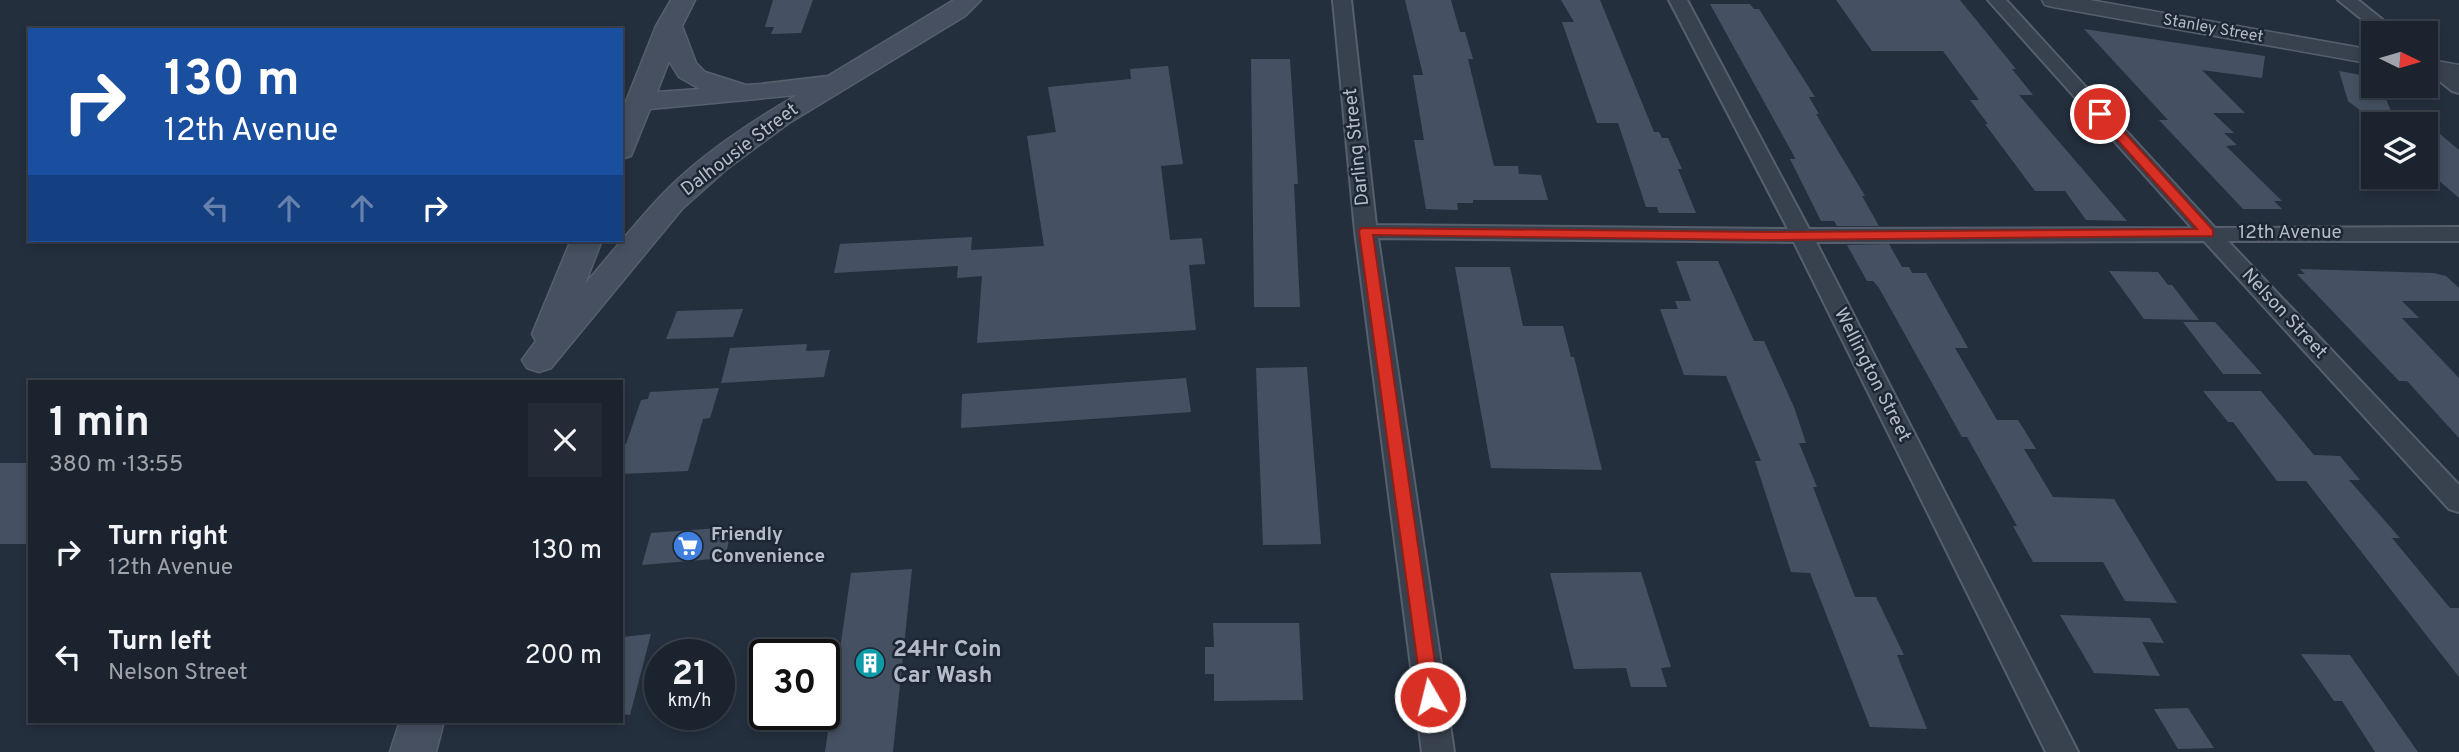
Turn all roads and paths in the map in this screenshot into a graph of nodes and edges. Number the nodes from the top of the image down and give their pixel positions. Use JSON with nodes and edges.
{"nodes":[{"id":1,"x":683,"y":0,"type":"edge"},
{"id":2,"x":969,"y":0,"type":"edge"},
{"id":3,"x":1342,"y":0,"type":"edge"},
{"id":4,"x":1678,"y":0,"type":"edge"},
{"id":5,"x":1997,"y":0,"type":"edge"},
{"id":6,"x":2053,"y":0,"type":"edge"},
{"id":7,"x":2347,"y":0,"type":"edge"},
{"id":8,"x":2374,"y":21,"type":"edge"},
{"id":9,"x":669,"y":26,"type":"junction"},
{"id":10,"x":2361,"y":55,"type":"edge"},
{"id":11,"x":2438,"y":67,"type":"edge"},
{"id":12,"x":2438,"y":72,"type":"edge"},
{"id":13,"x":2459,"y":72,"type":"edge"},
{"id":14,"x":842,"y":78,"type":"junction"},
{"id":15,"x":2459,"y":87,"type":"edge"},
{"id":16,"x":761,"y":92,"type":"junction"},
{"id":17,"x":640,"y":102,"type":"junction"},
{"id":18,"x":623,"y":145,"type":"edge"},
{"id":19,"x":1366,"y":231,"type":"junction"},
{"id":20,"x":2208,"y":233,"type":"junction"},
{"id":21,"x":2459,"y":234,"type":"edge"},
{"id":22,"x":1802,"y":236,"type":"junction"},
{"id":23,"x":585,"y":242,"type":"edge"},
{"id":24,"x":534,"y":371,"type":"edge"},
{"id":25,"x":2459,"y":502,"type":"edge"},
{"id":26,"x":421,"y":723,"type":"edge"},
{"id":27,"x":414,"y":752,"type":"edge"},
{"id":28,"x":1438,"y":752,"type":"edge"},
{"id":29,"x":2062,"y":752,"type":"edge"}],
"edges":[{"from":1,"to":9,"type":"main road"},
{"from":2,"to":14,"type":"main road","name":"Dalhousie Street"},
{"from":3,"to":19,"type":"street","name":"Darling Street"},
{"from":4,"to":22,"type":"street","name":"Wellington Street"},
{"from":5,"to":20,"type":"street","name":"Nelson Street"},
{"from":6,"to":10,"type":"street","name":"Stanley Street"},
{"from":7,"to":8,"type":"street"},
{"from":9,"to":16,"type":"main road"},
{"from":9,"to":17,"type":"main road"},
{"from":11,"to":13,"type":"street"},
{"from":12,"to":15,"type":"street"},
{"from":14,"to":16,"type":"main road","name":"Dalhousie Street"},
{"from":14,"to":24,"type":"main road","name":"Dalhousie Street"},
{"from":16,"to":17,"type":"main road","name":"Dalhousie Street"},
{"from":17,"to":18,"type":"main road"},
{"from":19,"to":22,"type":"street","name":"12th Avenue"},
{"from":19,"to":28,"type":"street","name":"Darling Street"},
{"from":20,"to":21,"type":"street","name":"12th Avenue"},
{"from":20,"to":22,"type":"street","name":"12th Avenue"},
{"from":20,"to":25,"type":"street","name":"Nelson Street"},
{"from":22,"to":29,"type":"street","name":"Wellington Street"},
{"from":23,"to":24,"type":"main road"},
{"from":26,"to":27,"type":"main road"}]}
